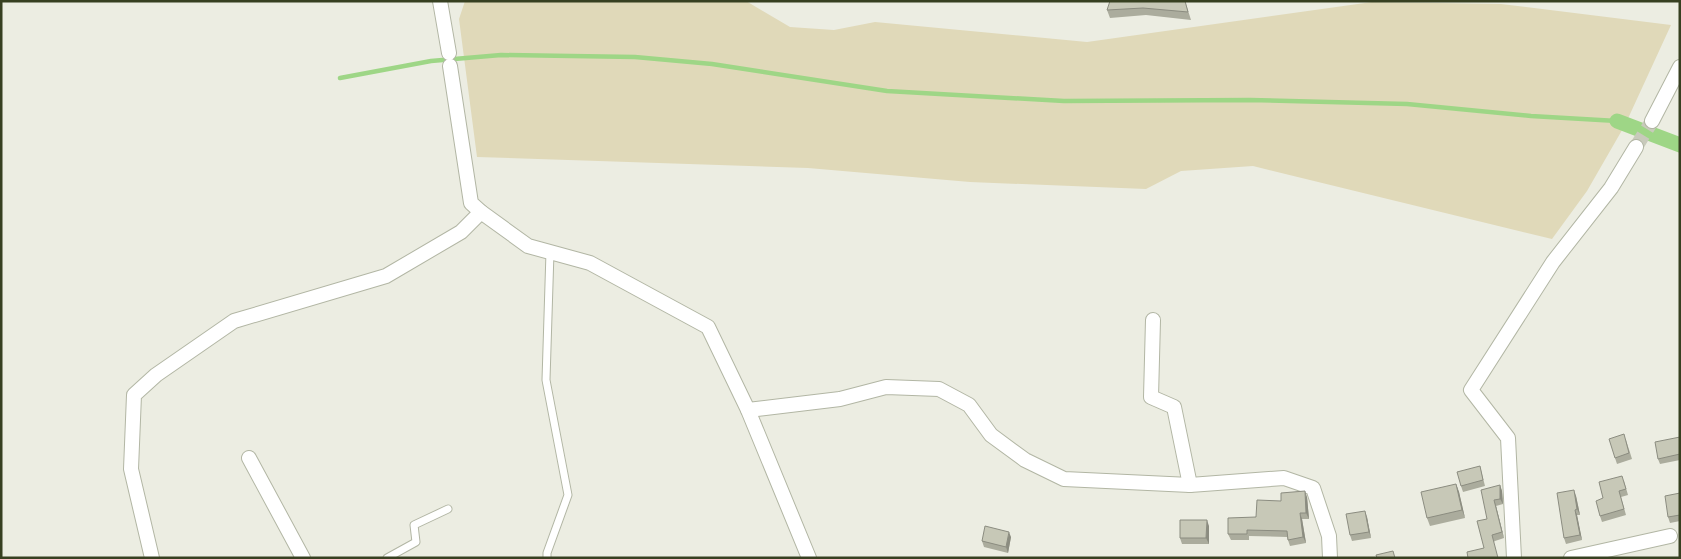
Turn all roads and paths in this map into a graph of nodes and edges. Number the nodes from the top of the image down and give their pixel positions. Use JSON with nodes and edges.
{"nodes":[{"id":1,"x":440,"y":1,"type":"edge"},
{"id":2,"x":1680,"y":67,"type":"edge"},
{"id":3,"x":1652,"y":121,"type":"tunnel mouth"},
{"id":4,"x":1636,"y":147,"type":"tunnel mouth"},
{"id":5,"x":481,"y":212,"type":"junction"},
{"id":6,"x":550,"y":252,"type":"junction"},
{"id":7,"x":1153,"y":320,"type":"dead end"},
{"id":8,"x":748,"y":410,"type":"junction"},
{"id":9,"x":249,"y":458,"type":"dead end"},
{"id":10,"x":1190,"y":485,"type":"junction"},
{"id":11,"x":448,"y":509,"type":"dead end"},
{"id":12,"x":1670,"y":536,"type":"dead end"},
{"id":13,"x":152,"y":558,"type":"edge"},
{"id":14,"x":303,"y":558,"type":"edge"},
{"id":15,"x":387,"y":558,"type":"edge"},
{"id":16,"x":547,"y":558,"type":"edge"},
{"id":17,"x":809,"y":558,"type":"edge"},
{"id":18,"x":1330,"y":558,"type":"edge"},
{"id":19,"x":1514,"y":558,"type":"edge"},
{"id":20,"x":1571,"y":558,"type":"edge"}],
"edges":[{"from":1,"to":5,"type":"street"},
{"from":2,"to":3,"type":"street"},
{"from":4,"to":19,"type":"street"},
{"from":5,"to":6,"type":"street"},
{"from":5,"to":13,"type":"street"},
{"from":6,"to":8,"type":"street"},
{"from":6,"to":16,"type":"lane"},
{"from":7,"to":10,"type":"street"},
{"from":8,"to":10,"type":"street"},
{"from":8,"to":17,"type":"street"},
{"from":9,"to":14,"type":"street"},
{"from":10,"to":18,"type":"street"},
{"from":11,"to":15,"type":"lane"},
{"from":12,"to":20,"type":"street"}]}
